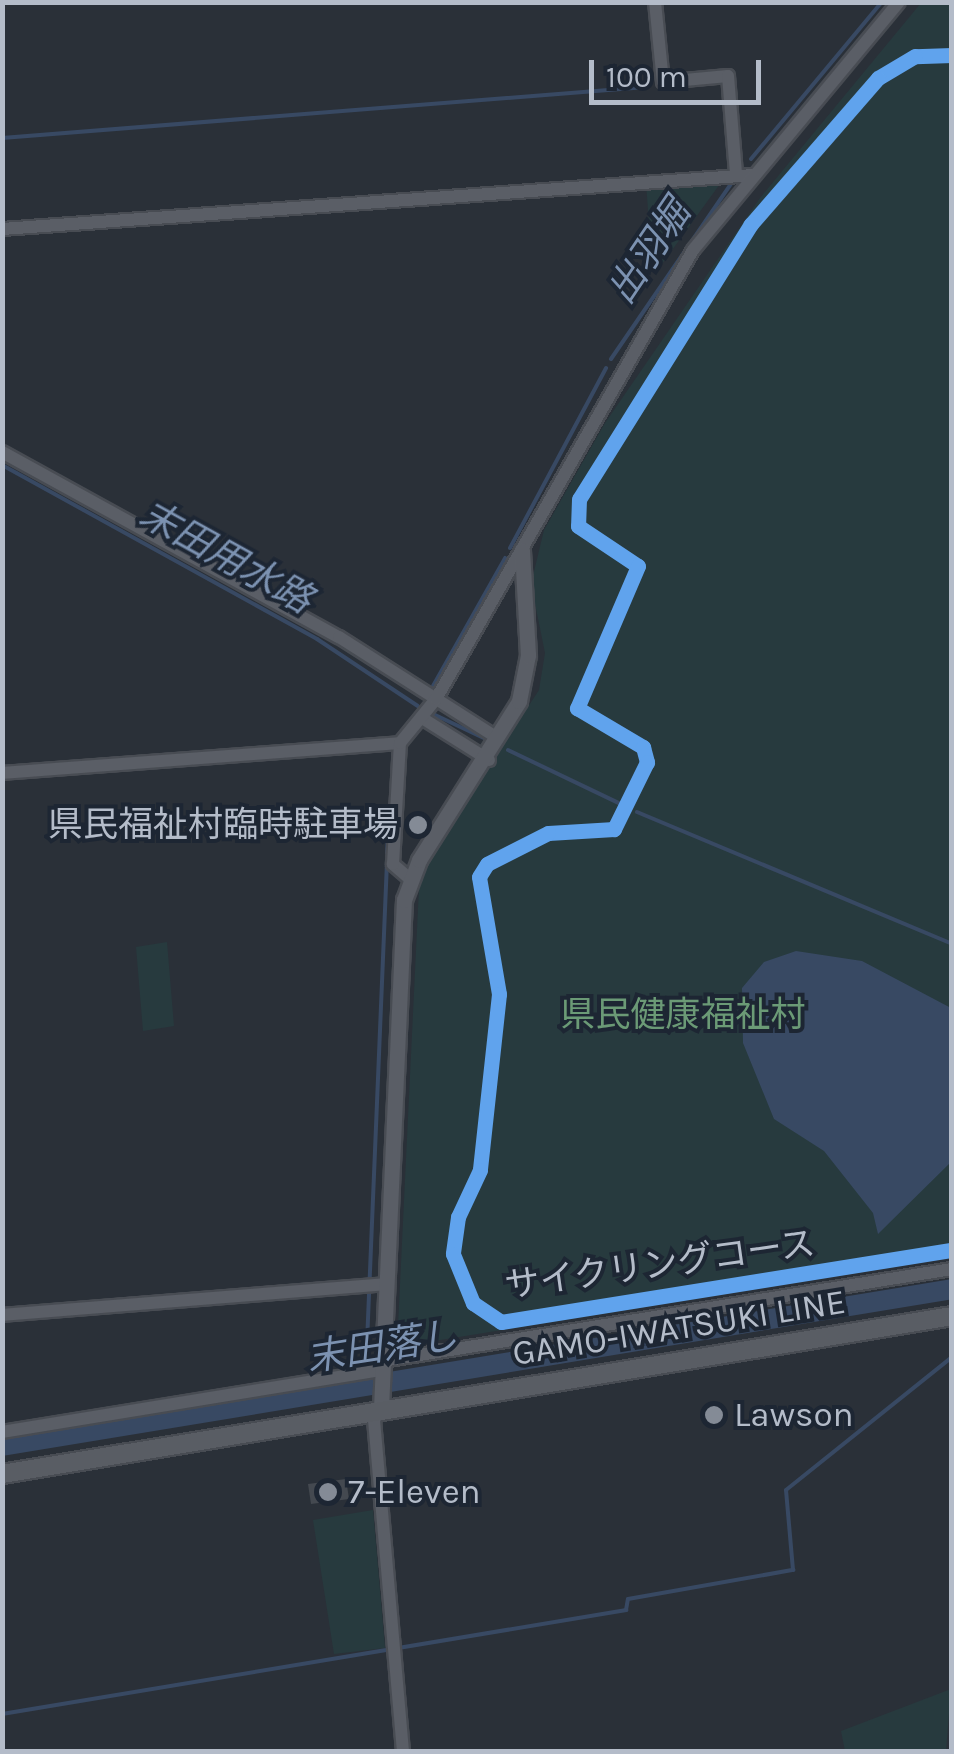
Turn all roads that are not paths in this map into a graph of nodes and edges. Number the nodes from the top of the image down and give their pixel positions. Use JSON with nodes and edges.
{"nodes":[{"id":1,"x":656,"y":2,"type":"edge"},
{"id":2,"x":898,"y":2,"type":"edge"},
{"id":3,"x":736,"y":173,"type":"junction"},
{"id":4,"x":753,"y":175,"type":"junction"},
{"id":5,"x":2,"y":228,"type":"edge"},
{"id":6,"x":2,"y":452,"type":"edge"},
{"id":7,"x":522,"y":550,"type":"junction"},
{"id":8,"x":436,"y":699,"type":"junction"},
{"id":9,"x":422,"y":718,"type":"junction"},
{"id":10,"x":491,"y":734,"type":"dead end"},
{"id":11,"x":400,"y":743,"type":"junction"},
{"id":12,"x":489,"y":760,"type":"junction"},
{"id":13,"x":2,"y":773,"type":"edge"},
{"id":14,"x":410,"y":879,"type":"junction"},
{"id":15,"x":952,"y":1268,"type":"edge"},
{"id":16,"x":384,"y":1284,"type":"junction"},
{"id":17,"x":2,"y":1315,"type":"edge"},
{"id":18,"x":952,"y":1316,"type":"edge"},
{"id":19,"x":382,"y":1366,"type":"junction"},
{"id":20,"x":381,"y":1408,"type":"junction"},
{"id":21,"x":2,"y":1432,"type":"edge"},
{"id":22,"x":2,"y":1474,"type":"edge"},
{"id":23,"x":404,"y":1752,"type":"edge"}],
"edges":[{"from":1,"to":3,"type":"street"},
{"from":2,"to":4,"type":"street"},
{"from":3,"to":4,"type":"street"},
{"from":3,"to":5,"type":"street"},
{"from":4,"to":7,"type":"street"},
{"from":6,"to":8,"type":"street"},
{"from":7,"to":8,"type":"street"},
{"from":7,"to":12,"type":"street"},
{"from":8,"to":9,"type":"street"},
{"from":8,"to":10,"type":"street"},
{"from":9,"to":11,"type":"street"},
{"from":9,"to":12,"type":"street"},
{"from":11,"to":13,"type":"street"},
{"from":11,"to":14,"type":"street"},
{"from":12,"to":14,"type":"street"},
{"from":14,"to":16,"type":"street"},
{"from":15,"to":19,"type":"street"},
{"from":16,"to":17,"type":"street"},
{"from":16,"to":19,"type":"street"},
{"from":18,"to":20,"type":"main road","name":"GAMO-IWATSUKI LINE"},
{"from":19,"to":20,"type":"street"},
{"from":19,"to":21,"type":"street"},
{"from":20,"to":22,"type":"main road","name":"GAMO-IWATSUKI LINE"},
{"from":20,"to":23,"type":"street"}]}
